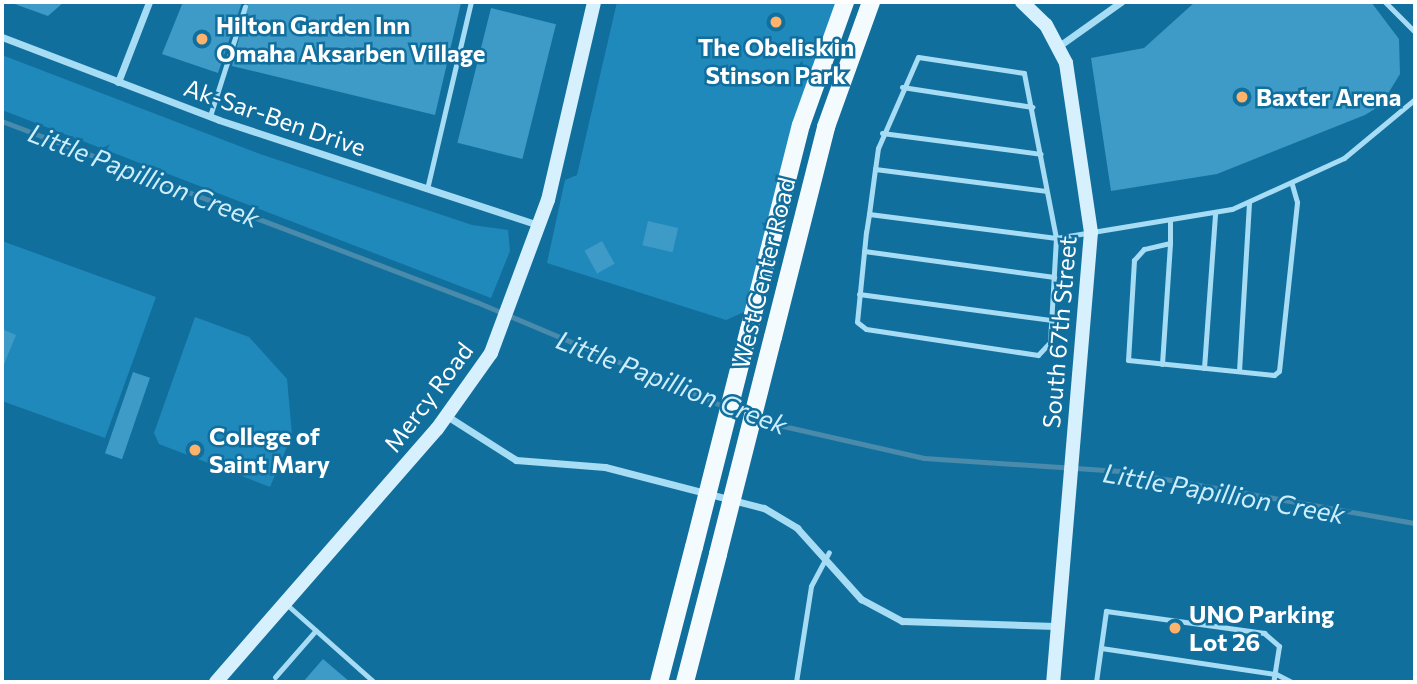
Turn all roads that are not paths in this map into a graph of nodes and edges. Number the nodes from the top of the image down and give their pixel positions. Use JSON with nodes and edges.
{"nodes":[{"id":1,"x":149,"y":2,"type":"edge"},
{"id":2,"x":471,"y":2,"type":"edge"},
{"id":3,"x":594,"y":2,"type":"edge"},
{"id":4,"x":845,"y":2,"type":"edge"},
{"id":5,"x":871,"y":2,"type":"edge"},
{"id":6,"x":1022,"y":2,"type":"edge"},
{"id":7,"x":1121,"y":2,"type":"edge"},
{"id":8,"x":1385,"y":2,"type":"edge"},
{"id":9,"x":246,"y":6,"type":"dead end"},
{"id":10,"x":1415,"y":32,"type":"edge"},
{"id":11,"x":2,"y":37,"type":"edge"},
{"id":12,"x":1059,"y":46,"type":"junction"},
{"id":13,"x":118,"y":82,"type":"junction"},
{"id":14,"x":902,"y":87,"type":"junction"},
{"id":15,"x":1415,"y":99,"type":"edge"},
{"id":16,"x":1032,"y":107,"type":"junction"},
{"id":17,"x":210,"y":116,"type":"junction"},
{"id":18,"x":883,"y":132,"type":"junction"},
{"id":19,"x":1041,"y":154,"type":"junction"},
{"id":20,"x":875,"y":169,"type":"junction"},
{"id":21,"x":1292,"y":185,"type":"junction"},
{"id":22,"x":427,"y":189,"type":"junction"},
{"id":23,"x":1046,"y":191,"type":"junction"},
{"id":24,"x":1250,"y":202,"type":"junction"},
{"id":25,"x":1215,"y":212,"type":"junction"},
{"id":26,"x":869,"y":214,"type":"junction"},
{"id":27,"x":1170,"y":222,"type":"junction"},
{"id":28,"x":540,"y":225,"type":"junction"},
{"id":29,"x":1091,"y":232,"type":"junction"},
{"id":30,"x":1056,"y":238,"type":"junction"},
{"id":31,"x":1170,"y":243,"type":"junction"},
{"id":32,"x":864,"y":251,"type":"junction"},
{"id":33,"x":1054,"y":277,"type":"junction"},
{"id":34,"x":859,"y":294,"type":"junction"},
{"id":35,"x":1052,"y":320,"type":"junction"},
{"id":36,"x":1162,"y":364,"type":"junction"},
{"id":37,"x":1204,"y":368,"type":"junction"},
{"id":38,"x":1239,"y":371,"type":"junction"},
{"id":39,"x":447,"y":416,"type":"junction"},
{"id":40,"x":826,"y":554,"type":"junction"},
{"id":41,"x":285,"y":603,"type":"junction"},
{"id":42,"x":1055,"y":626,"type":"junction"},
{"id":43,"x":316,"y":630,"type":"junction"},
{"id":44,"x":1101,"y":648,"type":"junction"},
{"id":45,"x":1276,"y":674,"type":"junction"},
{"id":46,"x":275,"y":677,"type":"dead end"},
{"id":47,"x":216,"y":682,"type":"edge"},
{"id":48,"x":374,"y":682,"type":"edge"},
{"id":49,"x":659,"y":682,"type":"edge"},
{"id":50,"x":685,"y":682,"type":"edge"},
{"id":51,"x":796,"y":682,"type":"edge"},
{"id":52,"x":1053,"y":682,"type":"edge"},
{"id":53,"x":1096,"y":682,"type":"edge"},
{"id":54,"x":1273,"y":682,"type":"edge"},
{"id":55,"x":1292,"y":682,"type":"edge"}],
"edges":[{"from":1,"to":13,"type":"street"},
{"from":2,"to":22,"type":"lane"},
{"from":3,"to":28,"type":"main road","name":"Mercy Road"},
{"from":4,"to":49,"type":"main road","name":"West Center Road","bridge":true},
{"from":5,"to":50,"type":"main road","name":"West Center Road","bridge":true},
{"from":6,"to":12,"type":"main road"},
{"from":7,"to":12,"type":"street"},
{"from":8,"to":10,"type":"lane"},
{"from":9,"to":17,"type":"lane"},
{"from":11,"to":13,"type":"street","name":"Ak-Sar-Ben Drive"},
{"from":12,"to":29,"type":"main road","name":"South 67th Street"},
{"from":13,"to":17,"type":"street","name":"Ak-Sar-Ben Drive"},
{"from":14,"to":16,"type":"lane"},
{"from":14,"to":16,"type":"lane"},
{"from":14,"to":18,"type":"lane"},
{"from":15,"to":21,"type":"lane"},
{"from":16,"to":19,"type":"lane"},
{"from":17,"to":22,"type":"street","name":"Ak-Sar-Ben Drive"},
{"from":18,"to":19,"type":"lane"},
{"from":18,"to":20,"type":"lane"},
{"from":19,"to":23,"type":"lane"},
{"from":20,"to":23,"type":"lane"},
{"from":20,"to":26,"type":"lane"},
{"from":21,"to":24,"type":"lane"},
{"from":21,"to":38,"type":"lane"},
{"from":22,"to":28,"type":"street","name":"Ak-Sar-Ben Drive"},
{"from":23,"to":30,"type":"lane"},
{"from":24,"to":25,"type":"lane"},
{"from":24,"to":38,"type":"lane"},
{"from":25,"to":27,"type":"lane"},
{"from":25,"to":37,"type":"lane"},
{"from":26,"to":30,"type":"lane"},
{"from":26,"to":32,"type":"lane"},
{"from":27,"to":29,"type":"lane"},
{"from":27,"to":31,"type":"lane"},
{"from":28,"to":39,"type":"main road","name":"Mercy Road"},
{"from":29,"to":30,"type":"lane"},
{"from":29,"to":42,"type":"main road","name":"South 67th Street"},
{"from":30,"to":33,"type":"lane"},
{"from":31,"to":36,"type":"lane"},
{"from":31,"to":36,"type":"lane"},
{"from":32,"to":33,"type":"lane"},
{"from":32,"to":34,"type":"lane"},
{"from":33,"to":35,"type":"lane"},
{"from":34,"to":35,"type":"lane"},
{"from":34,"to":35,"type":"lane"},
{"from":36,"to":37,"type":"lane"},
{"from":37,"to":38,"type":"lane"},
{"from":39,"to":40,"type":"street"},
{"from":39,"to":41,"type":"main road","name":"Mercy Road"},
{"from":40,"to":42,"type":"street"},
{"from":40,"to":51,"type":"lane"},
{"from":41,"to":43,"type":"lane"},
{"from":41,"to":47,"type":"main road","name":"Mercy Road"},
{"from":42,"to":52,"type":"main road","name":"South 67th Street"},
{"from":43,"to":46,"type":"lane"},
{"from":43,"to":48,"type":"lane"},
{"from":44,"to":45,"type":"lane"},
{"from":44,"to":45,"type":"lane"},
{"from":44,"to":53,"type":"lane"},
{"from":45,"to":54,"type":"lane"},
{"from":45,"to":55,"type":"lane"}]}
